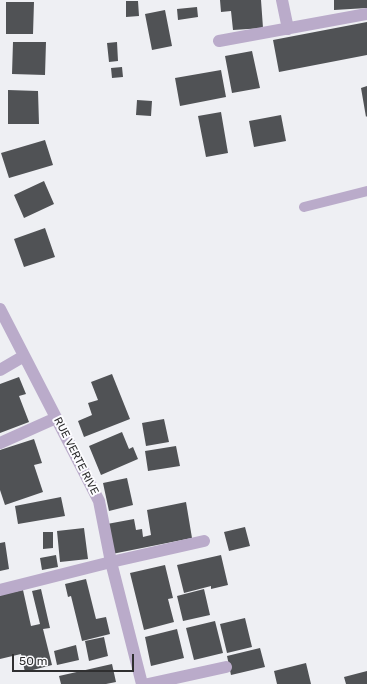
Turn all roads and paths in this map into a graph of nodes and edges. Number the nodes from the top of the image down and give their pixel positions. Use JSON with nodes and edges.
{"nodes":[{"id":1,"x":282,"y":0,"type":"edge"},
{"id":2,"x":367,"y":14,"type":"edge"},
{"id":3,"x":288,"y":29,"type":"junction"},
{"id":4,"x":219,"y":41,"type":"dead end"},
{"id":5,"x":367,"y":191,"type":"edge"},
{"id":6,"x":304,"y":207,"type":"dead end"},
{"id":7,"x":0,"y":308,"type":"edge"},
{"id":8,"x":24,"y":356,"type":"junction"},
{"id":9,"x":0,"y":370,"type":"edge"},
{"id":10,"x":56,"y":418,"type":"junction"},
{"id":11,"x":0,"y":443,"type":"edge"},
{"id":12,"x":204,"y":541,"type":"dead end"},
{"id":13,"x":111,"y":562,"type":"junction"},
{"id":14,"x":0,"y":590,"type":"edge"},
{"id":15,"x":226,"y":667,"type":"dead end"},
{"id":16,"x":142,"y":684,"type":"edge"},
{"id":17,"x":148,"y":684,"type":"edge"}],
"edges":[{"from":1,"to":3,"type":"street"},
{"from":2,"to":3,"type":"street"},
{"from":3,"to":4,"type":"street"},
{"from":5,"to":6,"type":"lane"},
{"from":7,"to":8,"type":"street","name":"RUE VERTE RIVE"},
{"from":8,"to":9,"type":"street"},
{"from":8,"to":10,"type":"street","name":"RUE VERTE RIVE"},
{"from":10,"to":11,"type":"street"},
{"from":10,"to":13,"type":"street","name":"RUE VERTE RIVE"},
{"from":12,"to":13,"type":"street"},
{"from":13,"to":14,"type":"street"},
{"from":13,"to":16,"type":"street","name":"RUE VERTE RIVE"},
{"from":15,"to":17,"type":"street"}]}
